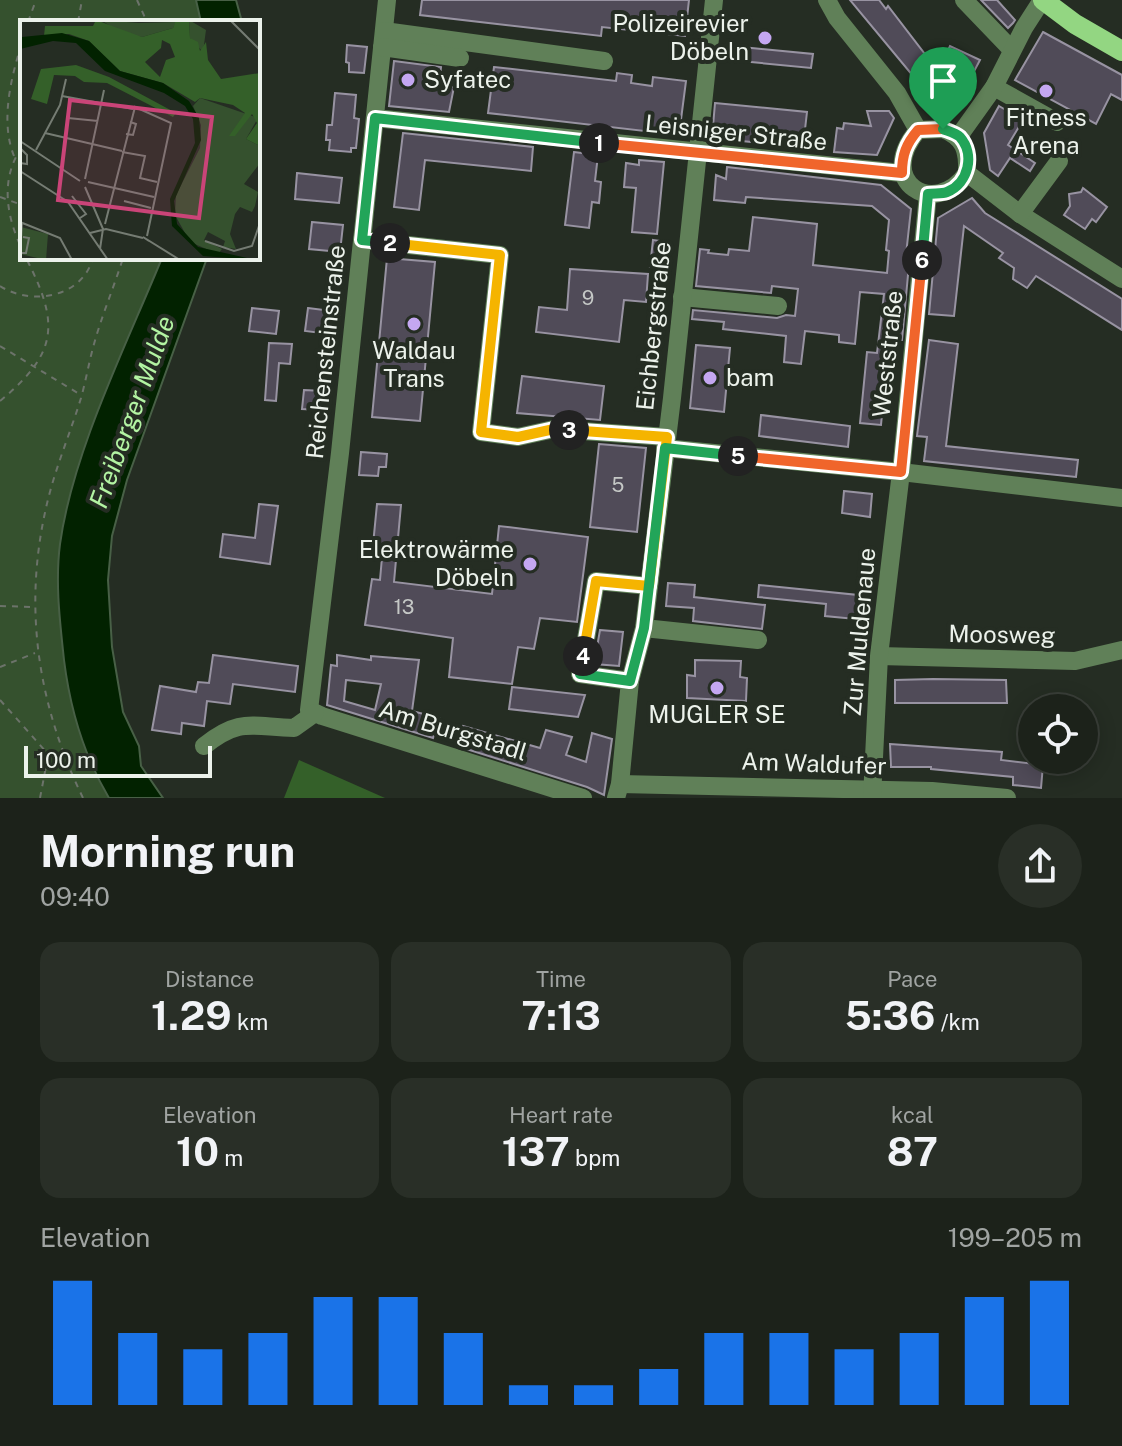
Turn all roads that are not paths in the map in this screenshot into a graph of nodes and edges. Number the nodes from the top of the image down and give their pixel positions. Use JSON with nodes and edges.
{"nodes":[{"id":1,"x":387,"y":0,"type":"edge"},
{"id":2,"x":714,"y":0,"type":"edge"},
{"id":3,"x":827,"y":0,"type":"edge"},
{"id":4,"x":964,"y":0,"type":"edge"},
{"id":5,"x":1042,"y":0,"type":"edge"},
{"id":6,"x":383,"y":39,"type":"junction"},
{"id":7,"x":1012,"y":50,"type":"junction"},
{"id":8,"x":1122,"y":51,"type":"edge"},
{"id":9,"x":460,"y":58,"type":"dead end"},
{"id":10,"x":604,"y":61,"type":"dead end"},
{"id":11,"x":994,"y":87,"type":"junction"},
{"id":12,"x":375,"y":118,"type":"junction"},
{"id":13,"x":1057,"y":122,"type":"dead end"},
{"id":14,"x":918,"y":130,"type":"junction"},
{"id":15,"x":959,"y":136,"type":"junction"},
{"id":16,"x":696,"y":153,"type":"junction"},
{"id":17,"x":1059,"y":161,"type":"dead end"},
{"id":18,"x":902,"y":173,"type":"junction"},
{"id":19,"x":967,"y":173,"type":"junction"},
{"id":20,"x":928,"y":194,"type":"junction"},
{"id":21,"x":1020,"y":214,"type":"junction"},
{"id":22,"x":362,"y":240,"type":"junction"},
{"id":23,"x":1122,"y":279,"type":"edge"},
{"id":24,"x":682,"y":297,"type":"junction"},
{"id":25,"x":778,"y":306,"type":"dead end"},
{"id":26,"x":666,"y":443,"type":"junction"},
{"id":27,"x":901,"y":472,"type":"junction"},
{"id":28,"x":1122,"y":498,"type":"edge"},
{"id":29,"x":649,"y":586,"type":"junction"},
{"id":30,"x":644,"y":628,"type":"junction"},
{"id":31,"x":758,"y":640,"type":"dead end"},
{"id":32,"x":1122,"y":650,"type":"edge"},
{"id":33,"x":879,"y":656,"type":"junction"},
{"id":34,"x":630,"y":681,"type":"junction"},
{"id":35,"x":312,"y":711,"type":"junction"},
{"id":36,"x":204,"y":746,"type":"dead end"},
{"id":37,"x":618,"y":791,"type":"edge"},
{"id":38,"x":733,"y":792,"type":"edge"},
{"id":39,"x":873,"y":794,"type":"edge"},
{"id":40,"x":583,"y":798,"type":"edge"},
{"id":41,"x":1007,"y":798,"type":"edge"}],
"edges":[{"from":1,"to":6,"type":"street","name":"Reichensteinstraße"},
{"from":2,"to":16,"type":"street","name":"Eichbergstraße"},
{"from":3,"to":14,"type":"street"},
{"from":4,"to":7,"type":"street"},
{"from":5,"to":7,"type":"street"},
{"from":5,"to":8,"type":"main road"},
{"from":6,"to":9,"type":"street"},
{"from":6,"to":10,"type":"street"},
{"from":6,"to":12,"type":"street","name":"Reichensteinstraße"},
{"from":7,"to":11,"type":"street"},
{"from":11,"to":13,"type":"street"},
{"from":11,"to":15,"type":"street"},
{"from":12,"to":16,"type":"street","name":"Leisniger Straße"},
{"from":12,"to":22,"type":"street","name":"Reichensteinstraße"},
{"from":14,"to":15,"type":"street"},
{"from":14,"to":18,"type":"street"},
{"from":15,"to":19,"type":"street"},
{"from":16,"to":18,"type":"street","name":"Leisniger Straße"},
{"from":16,"to":24,"type":"street","name":"Eichbergstraße"},
{"from":17,"to":21,"type":"street"},
{"from":18,"to":20,"type":"street"},
{"from":19,"to":20,"type":"street"},
{"from":19,"to":21,"type":"street"},
{"from":20,"to":27,"type":"street","name":"Weststraße"},
{"from":21,"to":23,"type":"street"},
{"from":22,"to":26,"type":"street"},
{"from":22,"to":35,"type":"street","name":"Reichensteinstraße"},
{"from":24,"to":25,"type":"street"},
{"from":24,"to":26,"type":"street","name":"Eichbergstraße"},
{"from":26,"to":27,"type":"street"},
{"from":26,"to":29,"type":"street","name":"Eichbergstraße"},
{"from":27,"to":28,"type":"street"},
{"from":27,"to":33,"type":"street","name":"Zur Muldenaue"},
{"from":29,"to":30,"type":"street","name":"Eichbergstraße"},
{"from":29,"to":34,"type":"street"},
{"from":30,"to":31,"type":"street"},
{"from":30,"to":34,"type":"street","name":"Eichbergstraße"},
{"from":32,"to":33,"type":"street","name":"Moosweg"},
{"from":33,"to":39,"type":"street","name":"Zur Muldenaue"},
{"from":34,"to":37,"type":"street","name":"Eichbergstraße"},
{"from":35,"to":36,"type":"street"},
{"from":35,"to":40,"type":"street","name":"Am Burgstadl"},
{"from":37,"to":38,"type":"street","name":"Am Waldufer"},
{"from":38,"to":39,"type":"street","name":"Am Waldufer"},
{"from":39,"to":41,"type":"street","name":"Am Waldufer"}]}
